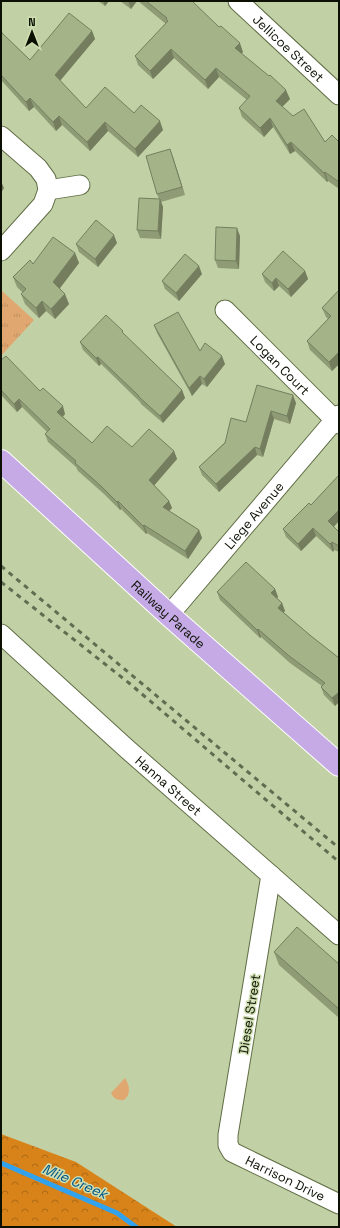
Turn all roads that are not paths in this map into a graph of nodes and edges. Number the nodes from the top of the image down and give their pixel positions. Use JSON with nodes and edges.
{"nodes":[{"id":1,"x":238,"y":1,"type":"edge"},
{"id":2,"x":339,"y":95,"type":"edge"},
{"id":3,"x":1,"y":136,"type":"edge"},
{"id":4,"x":80,"y":185,"type":"dead end"},
{"id":5,"x":48,"y":190,"type":"junction"},
{"id":6,"x":1,"y":251,"type":"edge"},
{"id":7,"x":225,"y":310,"type":"dead end"},
{"id":8,"x":338,"y":420,"type":"edge"},
{"id":9,"x":1,"y":461,"type":"edge"},
{"id":10,"x":169,"y":614,"type":"junction"},
{"id":11,"x":1,"y":634,"type":"edge"},
{"id":12,"x":339,"y":765,"type":"edge"},
{"id":13,"x":271,"y":875,"type":"junction"},
{"id":14,"x":339,"y":935,"type":"edge"},
{"id":15,"x":232,"y":1152,"type":"joint"},
{"id":16,"x":339,"y":1204,"type":"edge"}],
"edges":[{"from":1,"to":2,"type":"street","name":"Jellicoe Street"},
{"from":3,"to":5,"type":"street"},
{"from":4,"to":5,"type":"street"},
{"from":5,"to":6,"type":"street"},
{"from":7,"to":8,"type":"street","name":"Logan Court"},
{"from":8,"to":10,"type":"street","name":"Liege Avenue"},
{"from":9,"to":10,"type":"main road","name":"Railway Parade"},
{"from":10,"to":12,"type":"main road","name":"Railway Parade"},
{"from":11,"to":13,"type":"street","name":"Hanna Street"},
{"from":13,"to":14,"type":"street","name":"Hanna Street"},
{"from":13,"to":15,"type":"street","name":"Diesel Street"},
{"from":15,"to":16,"type":"street","name":"Harrison Drive"}]}
